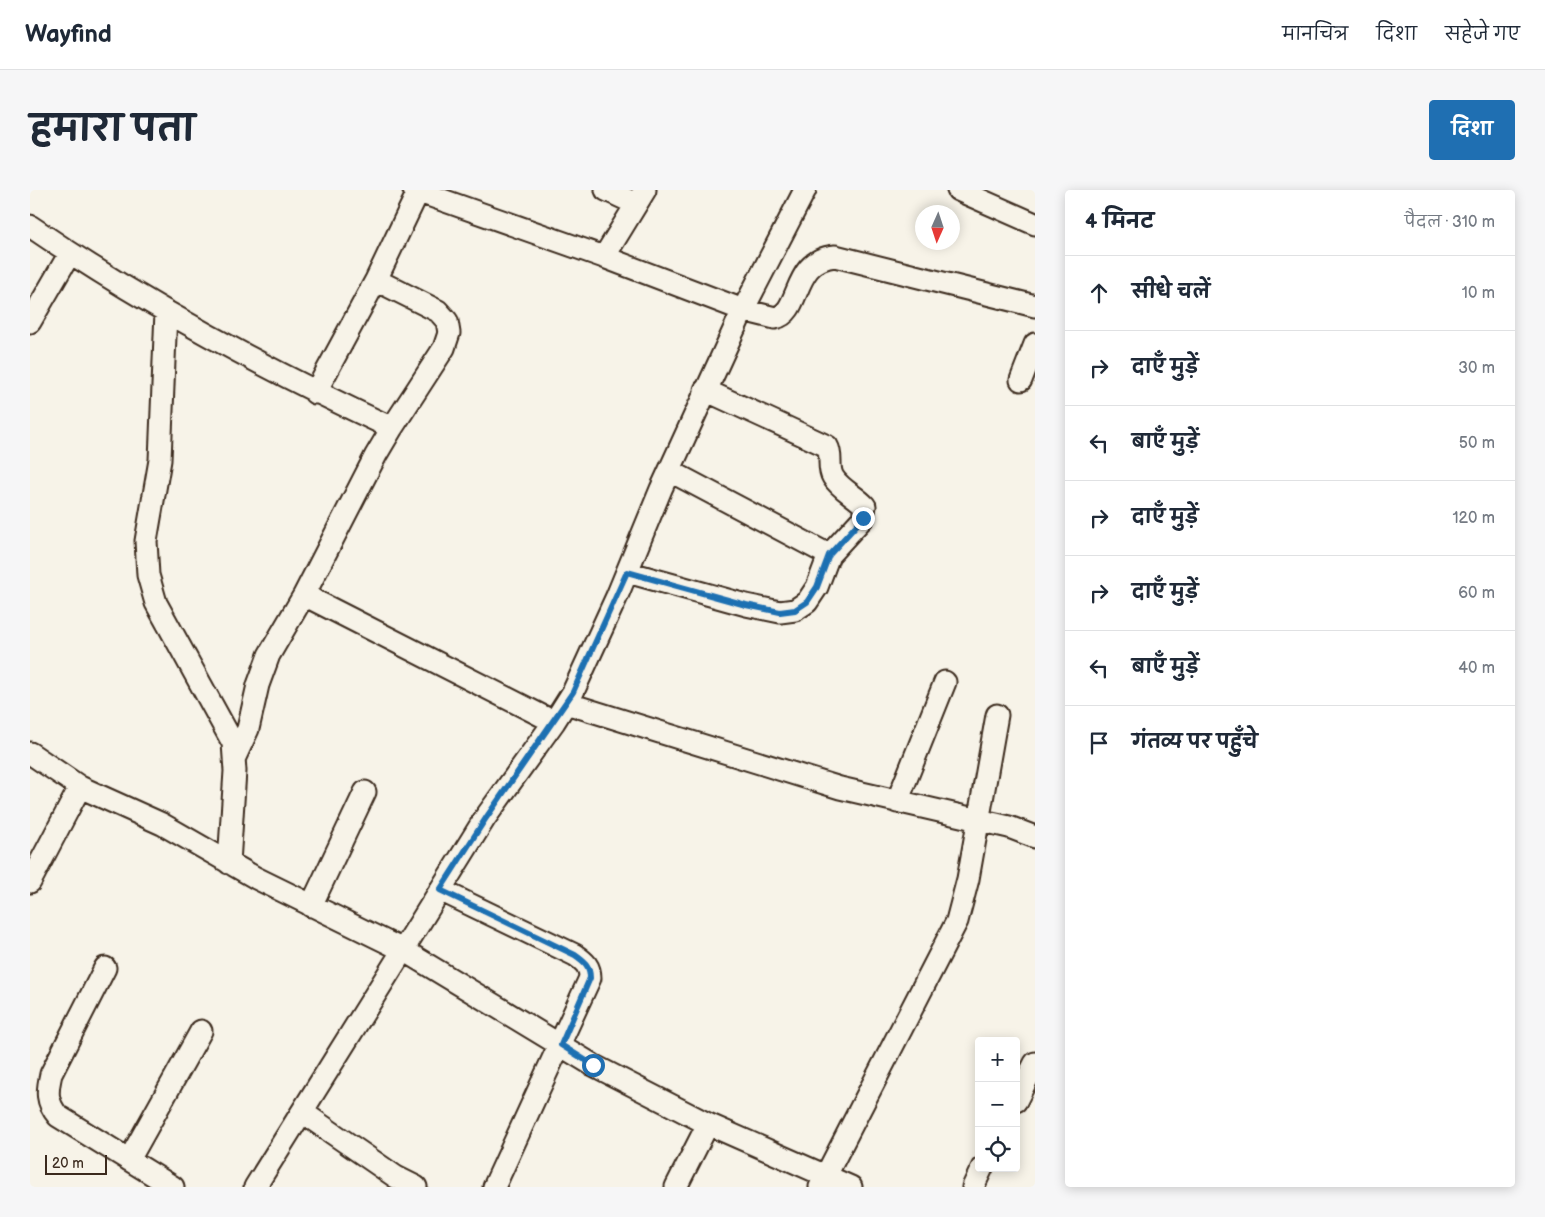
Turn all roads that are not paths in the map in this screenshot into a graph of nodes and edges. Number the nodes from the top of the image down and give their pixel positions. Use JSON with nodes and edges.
{"nodes":[{"id":1,"x":606,"y":190,"type":"edge"},
{"id":2,"x":805,"y":190,"type":"edge"},
{"id":3,"x":958,"y":190,"type":"edge"},
{"id":4,"x":416,"y":191,"type":"edge"},
{"id":5,"x":641,"y":197,"type":"edge"},
{"id":6,"x":1035,"y":224,"type":"edge"},
{"id":7,"x":30,"y":226,"type":"edge"},
{"id":8,"x":70,"y":253,"type":"junction"},
{"id":9,"x":604,"y":256,"type":"junction"},
{"id":10,"x":376,"y":280,"type":"junction"},
{"id":11,"x":1035,"y":306,"type":"edge"},
{"id":12,"x":166,"y":310,"type":"junction"},
{"id":13,"x":742,"y":310,"type":"junction"},
{"id":14,"x":30,"y":322,"type":"edge"},
{"id":15,"x":1035,"y":344,"type":"edge"},
{"id":16,"x":1021,"y":380,"type":"dead end"},
{"id":17,"x":705,"y":390,"type":"junction"},
{"id":18,"x":315,"y":392,"type":"junction"},
{"id":19,"x":392,"y":428,"type":"junction"},
{"id":20,"x":670,"y":471,"type":"junction"},
{"id":21,"x":829,"y":555,"type":"junction"},
{"id":22,"x":627,"y":572,"type":"junction"},
{"id":23,"x":304,"y":595,"type":"junction"},
{"id":24,"x":945,"y":682,"type":"dead end"},
{"id":25,"x":566,"y":703,"type":"junction"},
{"id":26,"x":997,"y":715,"type":"dead end"},
{"id":27,"x":554,"y":722,"type":"junction"},
{"id":28,"x":30,"y":753,"type":"edge"},
{"id":29,"x":236,"y":757,"type":"junction"},
{"id":30,"x":80,"y":787,"type":"junction"},
{"id":31,"x":365,"y":792,"type":"dead end"},
{"id":32,"x":897,"y":802,"type":"junction"},
{"id":33,"x":979,"y":821,"type":"junction"},
{"id":34,"x":1035,"y":837,"type":"edge"},
{"id":35,"x":229,"y":864,"type":"junction"},
{"id":36,"x":30,"y":882,"type":"edge"},
{"id":37,"x":440,"y":890,"type":"junction"},
{"id":38,"x":311,"y":906,"type":"junction"},
{"id":39,"x":403,"y":950,"type":"junction"},
{"id":40,"x":105,"y":968,"type":"dead end"},
{"id":41,"x":201,"y":1031,"type":"dead end"},
{"id":42,"x":561,"y":1045,"type":"junction"},
{"id":43,"x":1035,"y":1063,"type":"edge"},
{"id":44,"x":1020,"y":1093,"type":"edge"},
{"id":45,"x":302,"y":1112,"type":"junction"},
{"id":46,"x":708,"y":1124,"type":"junction"},
{"id":47,"x":129,"y":1160,"type":"junction"},
{"id":48,"x":980,"y":1172,"type":"edge"},
{"id":49,"x":823,"y":1181,"type":"edge"},
{"id":50,"x":392,"y":1182,"type":"edge"},
{"id":51,"x":173,"y":1187,"type":"edge"},
{"id":52,"x":255,"y":1187,"type":"edge"},
{"id":53,"x":416,"y":1187,"type":"edge"},
{"id":54,"x":494,"y":1187,"type":"edge"},
{"id":55,"x":676,"y":1187,"type":"edge"},
{"id":56,"x":851,"y":1187,"type":"edge"},
{"id":57,"x":973,"y":1187,"type":"edge"}],
"edges":[{"from":1,"to":5,"type":"street"},
{"from":2,"to":13,"type":"street"},
{"from":3,"to":6,"type":"street"},
{"from":4,"to":9,"type":"street"},
{"from":4,"to":10,"type":"street"},
{"from":5,"to":9,"type":"street"},
{"from":7,"to":8,"type":"street"},
{"from":8,"to":12,"type":"street"},
{"from":8,"to":14,"type":"street"},
{"from":9,"to":13,"type":"street"},
{"from":10,"to":18,"type":"street"},
{"from":10,"to":19,"type":"street"},
{"from":11,"to":13,"type":"street"},
{"from":12,"to":18,"type":"street"},
{"from":12,"to":29,"type":"street"},
{"from":13,"to":17,"type":"street"},
{"from":15,"to":16,"type":"street"},
{"from":17,"to":20,"type":"street"},
{"from":17,"to":21,"type":"street"},
{"from":18,"to":19,"type":"street"},
{"from":19,"to":23,"type":"street"},
{"from":20,"to":21,"type":"street"},
{"from":20,"to":22,"type":"street"},
{"from":21,"to":22,"type":"street"},
{"from":22,"to":25,"type":"street"},
{"from":23,"to":27,"type":"street"},
{"from":23,"to":29,"type":"street"},
{"from":24,"to":32,"type":"street"},
{"from":25,"to":27,"type":"street"},
{"from":25,"to":32,"type":"street"},
{"from":26,"to":33,"type":"street"},
{"from":27,"to":37,"type":"street"},
{"from":28,"to":30,"type":"street"},
{"from":29,"to":35,"type":"street"},
{"from":30,"to":35,"type":"street"},
{"from":30,"to":36,"type":"street"},
{"from":31,"to":38,"type":"street"},
{"from":32,"to":33,"type":"street"},
{"from":33,"to":34,"type":"street"},
{"from":33,"to":49,"type":"street"},
{"from":35,"to":38,"type":"street"},
{"from":37,"to":39,"type":"street"},
{"from":37,"to":42,"type":"street"},
{"from":38,"to":39,"type":"street"},
{"from":39,"to":42,"type":"street"},
{"from":39,"to":45,"type":"street"},
{"from":40,"to":47,"type":"street"},
{"from":41,"to":47,"type":"street"},
{"from":42,"to":46,"type":"street"},
{"from":42,"to":54,"type":"street"},
{"from":43,"to":44,"type":"street"},
{"from":45,"to":50,"type":"street"},
{"from":45,"to":52,"type":"street"},
{"from":46,"to":49,"type":"street"},
{"from":46,"to":55,"type":"street"},
{"from":47,"to":51,"type":"street"},
{"from":48,"to":57,"type":"street"},
{"from":49,"to":56,"type":"street"},
{"from":50,"to":53,"type":"street"}]}
